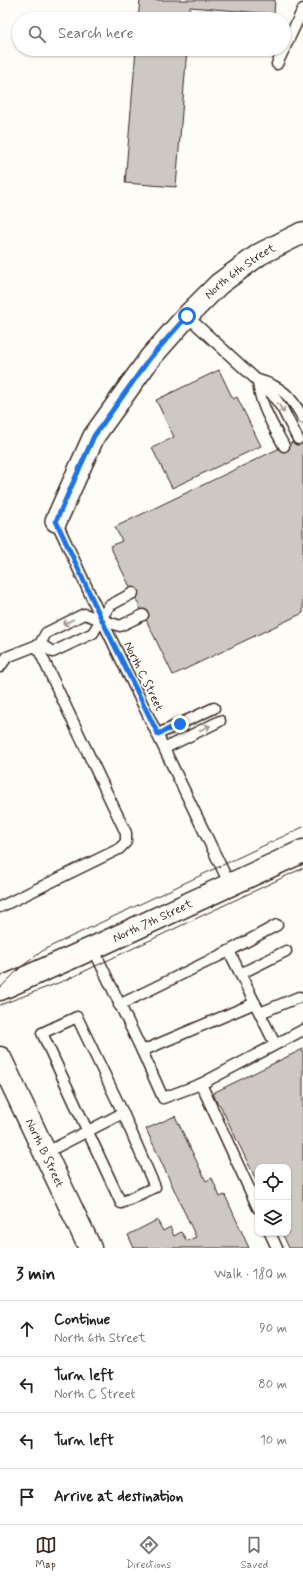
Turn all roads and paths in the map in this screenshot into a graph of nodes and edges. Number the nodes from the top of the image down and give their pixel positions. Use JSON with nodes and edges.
{"nodes":[{"id":1,"x":303,"y":9,"type":"edge"},
{"id":2,"x":291,"y":34,"type":"edge"},
{"id":3,"x":281,"y":56,"type":"edge"},
{"id":4,"x":277,"y":64,"type":"dead end"},
{"id":5,"x":303,"y":233,"type":"edge"},
{"id":6,"x":187,"y":316,"type":"junction"},
{"id":7,"x":258,"y":380,"type":"junction"},
{"id":8,"x":303,"y":418,"type":"edge"},
{"id":9,"x":298,"y":439,"type":"dead end"},
{"id":10,"x":284,"y":446,"type":"dead end"},
{"id":11,"x":56,"y":521,"type":"joint"},
{"id":12,"x":133,"y":593,"type":"dead end"},
{"id":13,"x":143,"y":615,"type":"dead end"},
{"id":14,"x":102,"y":620,"type":"junction"},
{"id":15,"x":38,"y":645,"type":"junction"},
{"id":16,"x":0,"y":667,"type":"edge"},
{"id":17,"x":214,"y":708,"type":"dead end"},
{"id":18,"x":220,"y":721,"type":"dead end"},
{"id":19,"x":158,"y":734,"type":"junction"},
{"id":20,"x":165,"y":748,"type":"junction"},
{"id":21,"x":303,"y":851,"type":"edge"},
{"id":22,"x":230,"y":885,"type":"junction"},
{"id":23,"x":0,"y":907,"type":"edge"},
{"id":24,"x":276,"y":925,"type":"dead end"},
{"id":25,"x":93,"y":948,"type":"junction"},
{"id":26,"x":229,"y":951,"type":"junction"},
{"id":27,"x":286,"y":951,"type":"dead end"},
{"id":28,"x":240,"y":974,"type":"junction"},
{"id":29,"x":0,"y":989,"type":"edge"},
{"id":30,"x":298,"y":997,"type":"dead end"},
{"id":31,"x":255,"y":1003,"type":"junction"},
{"id":32,"x":120,"y":1005,"type":"junction"},
{"id":33,"x":260,"y":1012,"type":"junction"},
{"id":34,"x":303,"y":1030,"type":"edge"},
{"id":35,"x":275,"y":1044,"type":"junction"},
{"id":36,"x":142,"y":1051,"type":"junction"},
{"id":37,"x":0,"y":1058,"type":"edge"},
{"id":38,"x":201,"y":1084,"type":"junction"},
{"id":39,"x":123,"y":1113,"type":"junction"},
{"id":40,"x":88,"y":1131,"type":"junction"},
{"id":41,"x":45,"y":1153,"type":"junction"},
{"id":42,"x":255,"y":1201,"type":"edge"},
{"id":43,"x":271,"y":1236,"type":"edge"},
{"id":44,"x":90,"y":1248,"type":"edge"},
{"id":45,"x":276,"y":1248,"type":"edge"}],
"edges":[{"from":1,"to":2,"type":"lane"},
{"from":3,"to":4,"type":"lane"},
{"from":5,"to":6,"type":"street","name":"North 6th Street"},
{"from":6,"to":7,"type":"lane"},
{"from":6,"to":11,"type":"street","name":"North 6th Street"},
{"from":7,"to":8,"type":"lane"},
{"from":7,"to":9,"type":"lane","one_way":true},
{"from":7,"to":10,"type":"lane"},
{"from":11,"to":14,"type":"lane","name":"North C Street"},
{"from":12,"to":14,"type":"lane"},
{"from":13,"to":14,"type":"lane"},
{"from":14,"to":15,"type":"lane","one_way":true},
{"from":14,"to":15,"type":"lane"},
{"from":14,"to":19,"type":"lane","name":"North C Street"},
{"from":15,"to":16,"type":"lane"},
{"from":15,"to":23,"type":"lane"},
{"from":17,"to":19,"type":"lane"},
{"from":20,"to":18,"type":"lane","one_way":true},
{"from":19,"to":20,"type":"lane","name":"North C Street"},
{"from":20,"to":22,"type":"lane","name":"North C Street"},
{"from":21,"to":22,"type":"main road","name":"North 7th Street"},
{"from":22,"to":25,"type":"main road","name":"North 7th Street"},
{"from":24,"to":26,"type":"lane"},
{"from":25,"to":29,"type":"main road","name":"North 7th Street"},
{"from":25,"to":32,"type":"lane"},
{"from":26,"to":28,"type":"lane"},
{"from":26,"to":32,"type":"lane"},
{"from":27,"to":28,"type":"lane"},
{"from":28,"to":31,"type":"lane"},
{"from":30,"to":33,"type":"lane"},
{"from":31,"to":33,"type":"lane"},
{"from":31,"to":36,"type":"lane"},
{"from":32,"to":36,"type":"lane"},
{"from":33,"to":35,"type":"lane"},
{"from":34,"to":35,"type":"lane"},
{"from":35,"to":38,"type":"lane"},
{"from":36,"to":38,"type":"lane"},
{"from":37,"to":41,"type":"main road","name":"North B Street"},
{"from":38,"to":42,"type":"lane"},
{"from":39,"to":40,"type":"lane"},
{"from":39,"to":40,"type":"lane"},
{"from":39,"to":40,"type":"lane"},
{"from":40,"to":41,"type":"lane"},
{"from":41,"to":44,"type":"main road","name":"North B Street"},
{"from":43,"to":45,"type":"lane"}]}
